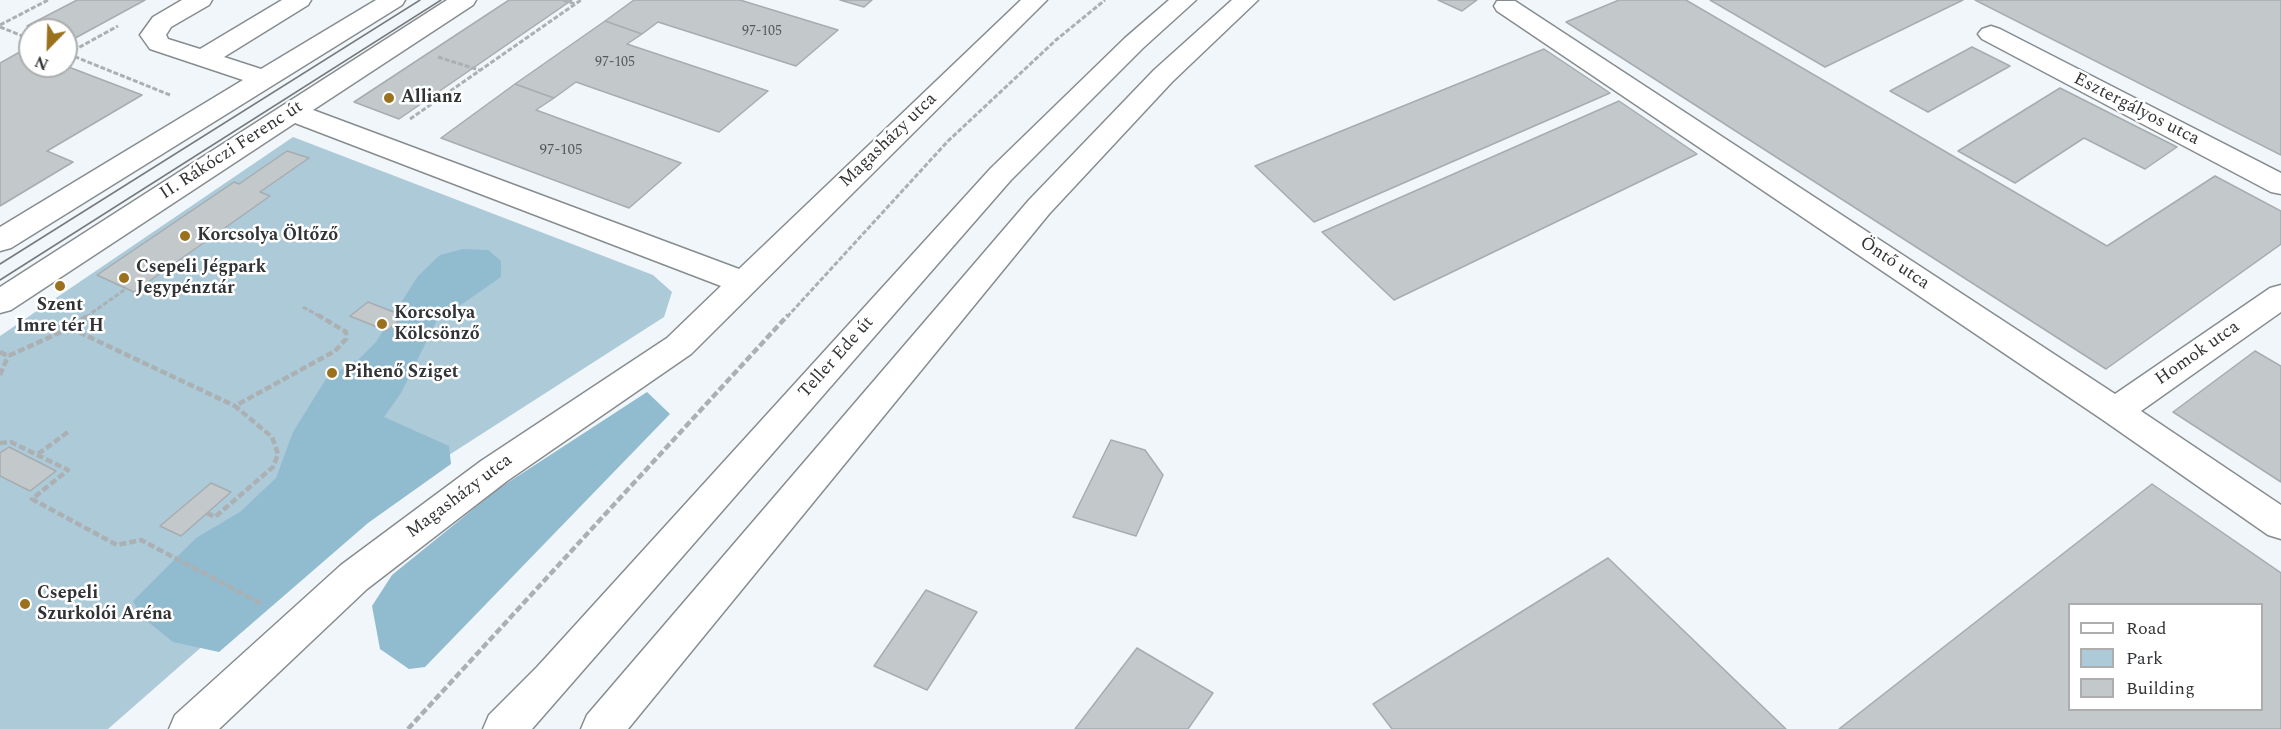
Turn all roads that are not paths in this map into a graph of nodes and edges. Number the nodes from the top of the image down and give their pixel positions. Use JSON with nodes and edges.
{"nodes":[{"id":1,"x":200,"y":0,"type":"edge"},
{"id":2,"x":299,"y":0,"type":"edge"},
{"id":3,"x":393,"y":0,"type":"edge"},
{"id":4,"x":464,"y":0,"type":"edge"},
{"id":5,"x":1035,"y":0,"type":"edge"},
{"id":6,"x":1184,"y":0,"type":"edge"},
{"id":7,"x":1246,"y":0,"type":"edge"},
{"id":8,"x":1506,"y":6,"type":"dead end"},
{"id":9,"x":1991,"y":34,"type":"dead end"},
{"id":10,"x":204,"y":58,"type":"junction"},
{"id":11,"x":265,"y":79,"type":"junction"},
{"id":12,"x":292,"y":112,"type":"junction"},
{"id":13,"x":2281,"y":185,"type":"edge"},
{"id":14,"x":0,"y":241,"type":"edge"},
{"id":15,"x":744,"y":283,"type":"junction"},
{"id":16,"x":2281,"y":296,"type":"edge"},
{"id":17,"x":0,"y":302,"type":"edge"},
{"id":18,"x":2115,"y":411,"type":"junction"},
{"id":19,"x":2281,"y":524,"type":"edge"},
{"id":20,"x":190,"y":729,"type":"edge"},
{"id":21,"x":504,"y":729,"type":"edge"},
{"id":22,"x":602,"y":729,"type":"edge"}],
"edges":[{"from":1,"to":10,"type":"street"},
{"from":2,"to":10,"type":"street"},
{"from":3,"to":11,"type":"street"},
{"from":4,"to":12,"type":"street","name":"II. Rákóczi Ferenc út"},
{"from":5,"to":15,"type":"street","name":"Magasházy utca"},
{"from":6,"to":21,"type":"street","name":"Teller Ede út"},
{"from":7,"to":22,"type":"street"},
{"from":8,"to":18,"type":"street","name":"Öntő utca"},
{"from":9,"to":13,"type":"street","name":"Esztergályos utca"},
{"from":10,"to":11,"type":"street"},
{"from":11,"to":14,"type":"street"},
{"from":12,"to":15,"type":"street"},
{"from":12,"to":17,"type":"street","name":"II. Rákóczi Ferenc út"},
{"from":15,"to":20,"type":"street","name":"Magasházy utca"},
{"from":16,"to":18,"type":"street","name":"Homok utca"},
{"from":18,"to":19,"type":"street","name":"Öntő utca"}]}
